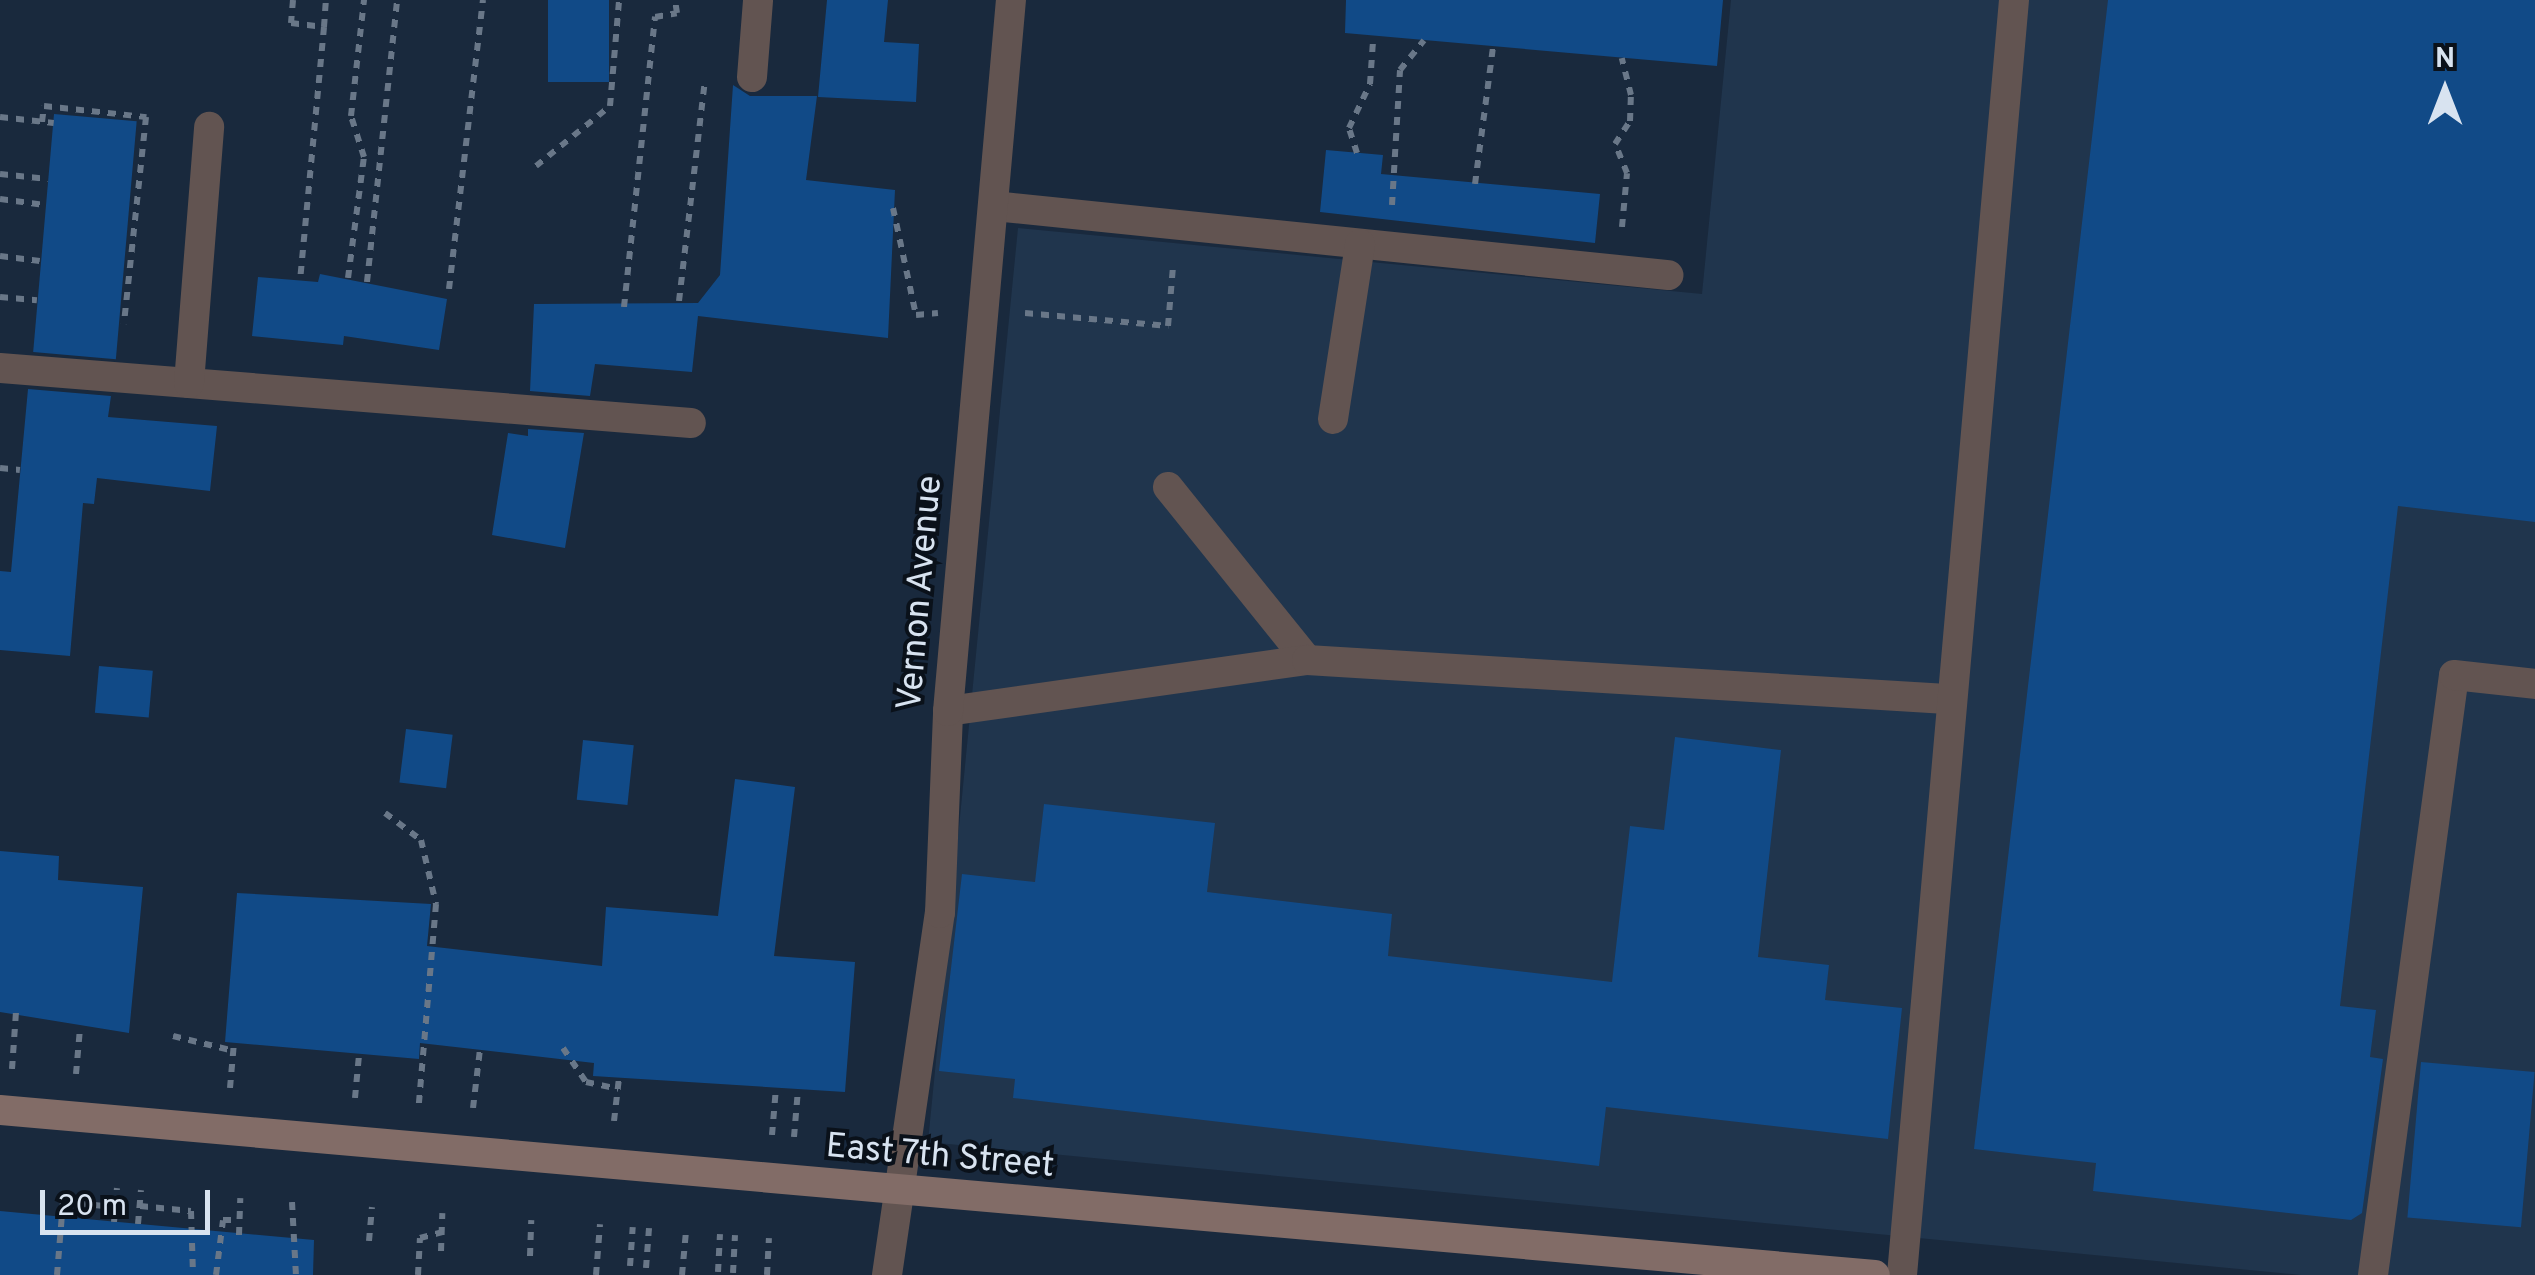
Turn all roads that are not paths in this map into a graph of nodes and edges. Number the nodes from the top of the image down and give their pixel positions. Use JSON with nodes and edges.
{"nodes":[{"id":1,"x":758,"y":0,"type":"edge"},
{"id":2,"x":1011,"y":0,"type":"edge"},
{"id":3,"x":2014,"y":0,"type":"edge"},
{"id":4,"x":752,"y":77,"type":"dead end"},
{"id":5,"x":208,"y":127,"type":"dead end"},
{"id":6,"x":994,"y":206,"type":"junction"},
{"id":7,"x":1360,"y":244,"type":"junction"},
{"id":8,"x":1668,"y":275,"type":"dead end"},
{"id":9,"x":0,"y":368,"type":"edge"},
{"id":10,"x":190,"y":383,"type":"junction"},
{"id":11,"x":1333,"y":419,"type":"dead end"},
{"id":12,"x":691,"y":423,"type":"dead end"},
{"id":13,"x":1168,"y":487,"type":"dead end"},
{"id":14,"x":1307,"y":660,"type":"junction"},
{"id":15,"x":2535,"y":684,"type":"edge"},
{"id":16,"x":1946,"y":699,"type":"junction"},
{"id":17,"x":948,"y":711,"type":"junction"},
{"id":18,"x":0,"y":1110,"type":"edge"},
{"id":19,"x":897,"y":1191,"type":"junction"},
{"id":20,"x":887,"y":1275,"type":"edge"},
{"id":21,"x":1874,"y":1275,"type":"edge"},
{"id":22,"x":1902,"y":1275,"type":"edge"},
{"id":23,"x":2373,"y":1275,"type":"edge"}],
"edges":[{"from":1,"to":4,"type":"street"},
{"from":2,"to":6,"type":"street","name":"Vernon Avenue"},
{"from":3,"to":16,"type":"street"},
{"from":5,"to":10,"type":"street"},
{"from":6,"to":7,"type":"street"},
{"from":6,"to":17,"type":"street","name":"Vernon Avenue"},
{"from":7,"to":8,"type":"street"},
{"from":7,"to":11,"type":"street"},
{"from":9,"to":10,"type":"street"},
{"from":10,"to":12,"type":"street"},
{"from":13,"to":14,"type":"street"},
{"from":14,"to":16,"type":"street"},
{"from":14,"to":17,"type":"street"},
{"from":15,"to":23,"type":"street"},
{"from":16,"to":22,"type":"street"},
{"from":17,"to":19,"type":"street","name":"Vernon Avenue"},
{"from":18,"to":19,"type":"main road","name":"East 7th Street"},
{"from":19,"to":20,"type":"street","name":"Vernon Avenue"},
{"from":19,"to":21,"type":"main road","name":"East 7th Street"}]}
